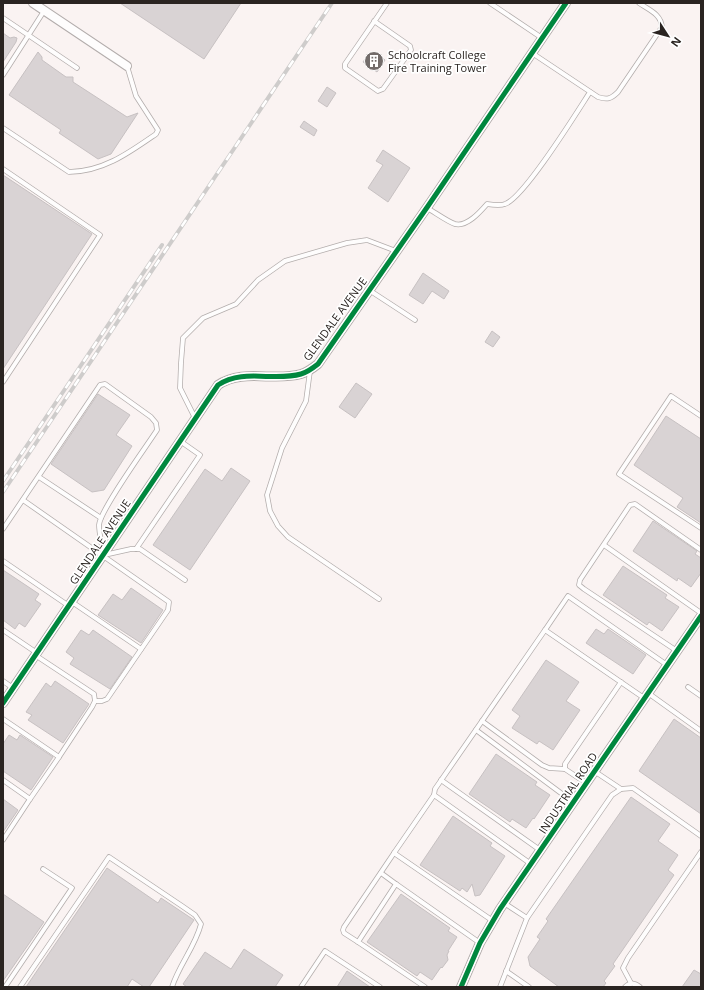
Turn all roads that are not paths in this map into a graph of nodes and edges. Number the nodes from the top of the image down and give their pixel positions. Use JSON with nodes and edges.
{"nodes":[{"id":1,"x":33,"y":3,"type":"edge"},
{"id":2,"x":387,"y":3,"type":"edge"},
{"id":3,"x":490,"y":3,"type":"edge"},
{"id":4,"x":566,"y":3,"type":"edge"},
{"id":5,"x":639,"y":3,"type":"edge"},
{"id":6,"x":44,"y":11,"type":"junction"},
{"id":7,"x":3,"y":18,"type":"edge"},
{"id":8,"x":374,"y":22,"type":"junction"},
{"id":9,"x":29,"y":35,"type":"junction"},
{"id":10,"x":542,"y":38,"type":"junction"},
{"id":11,"x":532,"y":53,"type":"junction"},
{"id":12,"x":127,"y":66,"type":"joint"},
{"id":13,"x":77,"y":68,"type":"dead end"},
{"id":14,"x":3,"y":75,"type":"edge"},
{"id":15,"x":590,"y":92,"type":"junction"},
{"id":16,"x":3,"y":128,"type":"edge"},
{"id":17,"x":3,"y":169,"type":"edge"},
{"id":18,"x":427,"y":208,"type":"junction"},
{"id":19,"x":396,"y":251,"type":"junction"},
{"id":20,"x":369,"y":290,"type":"junction"},
{"id":21,"x":415,"y":320,"type":"dead end"},
{"id":22,"x":310,"y":370,"type":"junction"},
{"id":23,"x":3,"y":382,"type":"edge"},
{"id":24,"x":701,"y":416,"type":"edge"},
{"id":25,"x":196,"y":418,"type":"junction"},
{"id":26,"x":180,"y":441,"type":"junction"},
{"id":27,"x":38,"y":477,"type":"junction"},
{"id":28,"x":23,"y":500,"type":"junction"},
{"id":29,"x":102,"y":518,"type":"junction"},
{"id":30,"x":701,"y":528,"type":"edge"},
{"id":31,"x":3,"y":529,"type":"edge"},
{"id":32,"x":604,"y":545,"type":"junction"},
{"id":33,"x":136,"y":549,"type":"junction"},
{"id":34,"x":701,"y":550,"type":"edge"},
{"id":35,"x":103,"y":555,"type":"junction"},
{"id":36,"x":3,"y":561,"type":"edge"},
{"id":37,"x":185,"y":580,"type":"dead end"},
{"id":38,"x":379,"y":599,"type":"dead end"},
{"id":39,"x":70,"y":604,"type":"junction"},
{"id":40,"x":701,"y":615,"type":"edge"},
{"id":41,"x":3,"y":630,"type":"edge"},
{"id":42,"x":545,"y":630,"type":"junction"},
{"id":43,"x":141,"y":649,"type":"junction"},
{"id":44,"x":677,"y":651,"type":"junction"},
{"id":45,"x":36,"y":654,"type":"junction"},
{"id":46,"x":667,"y":665,"type":"junction"},
{"id":47,"x":3,"y":681,"type":"edge"},
{"id":48,"x":621,"y":682,"type":"junction"},
{"id":49,"x":688,"y":687,"type":"dead end"},
{"id":50,"x":14,"y":688,"type":"junction"},
{"id":51,"x":646,"y":695,"type":"junction"},
{"id":52,"x":701,"y":696,"type":"edge"},
{"id":53,"x":95,"y":701,"type":"junction"},
{"id":54,"x":3,"y":703,"type":"edge"},
{"id":55,"x":3,"y":719,"type":"edge"},
{"id":56,"x":482,"y":721,"type":"junction"},
{"id":57,"x":476,"y":730,"type":"junction"},
{"id":58,"x":701,"y":731,"type":"edge"},
{"id":59,"x":60,"y":757,"type":"junction"},
{"id":60,"x":565,"y":769,"type":"junction"},
{"id":61,"x":594,"y":771,"type":"junction"},
{"id":62,"x":3,"y":780,"type":"edge"},
{"id":63,"x":441,"y":780,"type":"junction"},
{"id":64,"x":586,"y":784,"type":"junction"},
{"id":65,"x":621,"y":789,"type":"junction"},
{"id":66,"x":434,"y":795,"type":"junction"},
{"id":67,"x":30,"y":800,"type":"junction"},
{"id":68,"x":573,"y":802,"type":"junction"},
{"id":69,"x":701,"y":836,"type":"edge"},
{"id":70,"x":3,"y":840,"type":"edge"},
{"id":71,"x":540,"y":850,"type":"junction"},
{"id":72,"x":701,"y":852,"type":"edge"},
{"id":73,"x":394,"y":853,"type":"junction"},
{"id":74,"x":531,"y":864,"type":"junction"},
{"id":75,"x":43,"y":869,"type":"dead end"},
{"id":76,"x":380,"y":873,"type":"junction"},
{"id":77,"x":396,"y":884,"type":"junction"},
{"id":78,"x":504,"y":903,"type":"junction"},
{"id":79,"x":527,"y":918,"type":"junction"},
{"id":80,"x":493,"y":921,"type":"junction"},
{"id":81,"x":358,"y":942,"type":"junction"},
{"id":82,"x":480,"y":943,"type":"junction"},
{"id":83,"x":506,"y":971,"type":"junction"},
{"id":84,"x":631,"y":983,"type":"junction"},
{"id":85,"x":5,"y":987,"type":"edge"},
{"id":86,"x":20,"y":987,"type":"edge"},
{"id":87,"x":172,"y":987,"type":"edge"},
{"id":88,"x":301,"y":987,"type":"edge"},
{"id":89,"x":380,"y":987,"type":"edge"},
{"id":90,"x":425,"y":987,"type":"edge"},
{"id":91,"x":461,"y":987,"type":"edge"},
{"id":92,"x":500,"y":987,"type":"edge"},
{"id":93,"x":530,"y":987,"type":"edge"},
{"id":94,"x":625,"y":987,"type":"edge"},
{"id":95,"x":640,"y":987,"type":"edge"}],
"edges":[{"from":1,"to":6,"type":"street"},
{"from":2,"to":8,"type":"lane"},
{"from":3,"to":10,"type":"lane"},
{"from":4,"to":10,"type":"street","name":"GLENDALE AVENUE"},
{"from":5,"to":15,"type":"lane"},
{"from":6,"to":9,"type":"lane"},
{"from":6,"to":12,"type":"street"},
{"from":7,"to":9,"type":"lane"},
{"from":8,"to":8,"type":"lane"},
{"from":9,"to":13,"type":"lane"},
{"from":9,"to":14,"type":"lane"},
{"from":10,"to":11,"type":"street","name":"GLENDALE AVENUE"},
{"from":11,"to":15,"type":"lane"},
{"from":11,"to":18,"type":"street","name":"GLENDALE AVENUE"},
{"from":12,"to":16,"type":"lane"},
{"from":15,"to":18,"type":"lane"},
{"from":17,"to":23,"type":"lane"},
{"from":18,"to":19,"type":"street","name":"GLENDALE AVENUE"},
{"from":19,"to":20,"type":"street","name":"GLENDALE AVENUE"},
{"from":19,"to":25,"type":"lane"},
{"from":20,"to":21,"type":"lane"},
{"from":20,"to":22,"type":"street","name":"GLENDALE AVENUE"},
{"from":22,"to":25,"type":"street","name":"GLENDALE AVENUE"},
{"from":22,"to":38,"type":"lane"},
{"from":24,"to":30,"type":"lane"},
{"from":25,"to":26,"type":"street","name":"GLENDALE AVENUE"},
{"from":26,"to":33,"type":"lane"},
{"from":26,"to":35,"type":"street","name":"GLENDALE AVENUE"},
{"from":27,"to":28,"type":"lane"},
{"from":27,"to":29,"type":"lane"},
{"from":27,"to":29,"type":"lane"},
{"from":28,"to":31,"type":"lane"},
{"from":28,"to":35,"type":"lane"},
{"from":29,"to":35,"type":"lane"},
{"from":32,"to":34,"type":"lane"},
{"from":32,"to":40,"type":"lane"},
{"from":32,"to":44,"type":"lane"},
{"from":33,"to":35,"type":"lane"},
{"from":33,"to":37,"type":"lane"},
{"from":35,"to":39,"type":"street","name":"GLENDALE AVENUE"},
{"from":35,"to":43,"type":"lane"},
{"from":36,"to":39,"type":"lane"},
{"from":39,"to":43,"type":"lane"},
{"from":39,"to":45,"type":"street","name":"GLENDALE AVENUE"},
{"from":40,"to":44,"type":"street","name":"INDUSTRIAL ROAD"},
{"from":41,"to":45,"type":"lane"},
{"from":42,"to":46,"type":"lane"},
{"from":42,"to":48,"type":"lane"},
{"from":42,"to":56,"type":"lane"},
{"from":43,"to":53,"type":"lane"},
{"from":44,"to":46,"type":"street","name":"INDUSTRIAL ROAD"},
{"from":45,"to":50,"type":"street","name":"GLENDALE AVENUE"},
{"from":45,"to":53,"type":"lane"},
{"from":46,"to":51,"type":"street","name":"INDUSTRIAL ROAD"},
{"from":47,"to":50,"type":"lane"},
{"from":48,"to":51,"type":"lane"},
{"from":48,"to":60,"type":"lane"},
{"from":49,"to":52,"type":"lane"},
{"from":50,"to":54,"type":"street","name":"GLENDALE AVENUE"},
{"from":51,"to":58,"type":"lane"},
{"from":51,"to":61,"type":"street","name":"INDUSTRIAL ROAD"},
{"from":53,"to":59,"type":"lane"},
{"from":55,"to":59,"type":"lane"},
{"from":56,"to":57,"type":"lane"},
{"from":56,"to":60,"type":"lane"},
{"from":57,"to":63,"type":"lane"},
{"from":57,"to":68,"type":"lane"},
{"from":59,"to":67,"type":"lane"},
{"from":60,"to":64,"type":"lane"},
{"from":61,"to":64,"type":"street","name":"INDUSTRIAL ROAD"},
{"from":61,"to":65,"type":"lane"},
{"from":62,"to":67,"type":"lane"},
{"from":63,"to":66,"type":"lane"},
{"from":63,"to":71,"type":"lane"},
{"from":64,"to":68,"type":"street","name":"INDUSTRIAL ROAD"},
{"from":65,"to":69,"type":"lane"},
{"from":65,"to":79,"type":"lane"},
{"from":66,"to":73,"type":"lane"},
{"from":66,"to":74,"type":"lane"},
{"from":67,"to":70,"type":"lane"},
{"from":68,"to":71,"type":"street","name":"INDUSTRIAL ROAD"},
{"from":71,"to":74,"type":"street","name":"INDUSTRIAL ROAD"},
{"from":72,"to":84,"type":"lane"},
{"from":73,"to":76,"type":"lane"},
{"from":73,"to":80,"type":"lane"},
{"from":74,"to":78,"type":"street","name":"INDUSTRIAL ROAD"},
{"from":75,"to":85,"type":"lane"},
{"from":76,"to":77,"type":"lane"},
{"from":76,"to":81,"type":"lane"},
{"from":77,"to":81,"type":"lane"},
{"from":77,"to":82,"type":"lane"},
{"from":78,"to":79,"type":"lane"},
{"from":78,"to":80,"type":"street","name":"INDUSTRIAL ROAD"},
{"from":79,"to":83,"type":"lane"},
{"from":80,"to":82,"type":"street","name":"INDUSTRIAL ROAD"},
{"from":81,"to":90,"type":"lane"},
{"from":82,"to":91,"type":"street","name":"INDUSTRIAL ROAD"},
{"from":83,"to":92,"type":"lane"},
{"from":83,"to":93,"type":"lane"},
{"from":84,"to":94,"type":"lane"},
{"from":84,"to":95,"type":"lane"},
{"from":86,"to":87,"type":"lane"},
{"from":88,"to":89,"type":"lane"}]}
